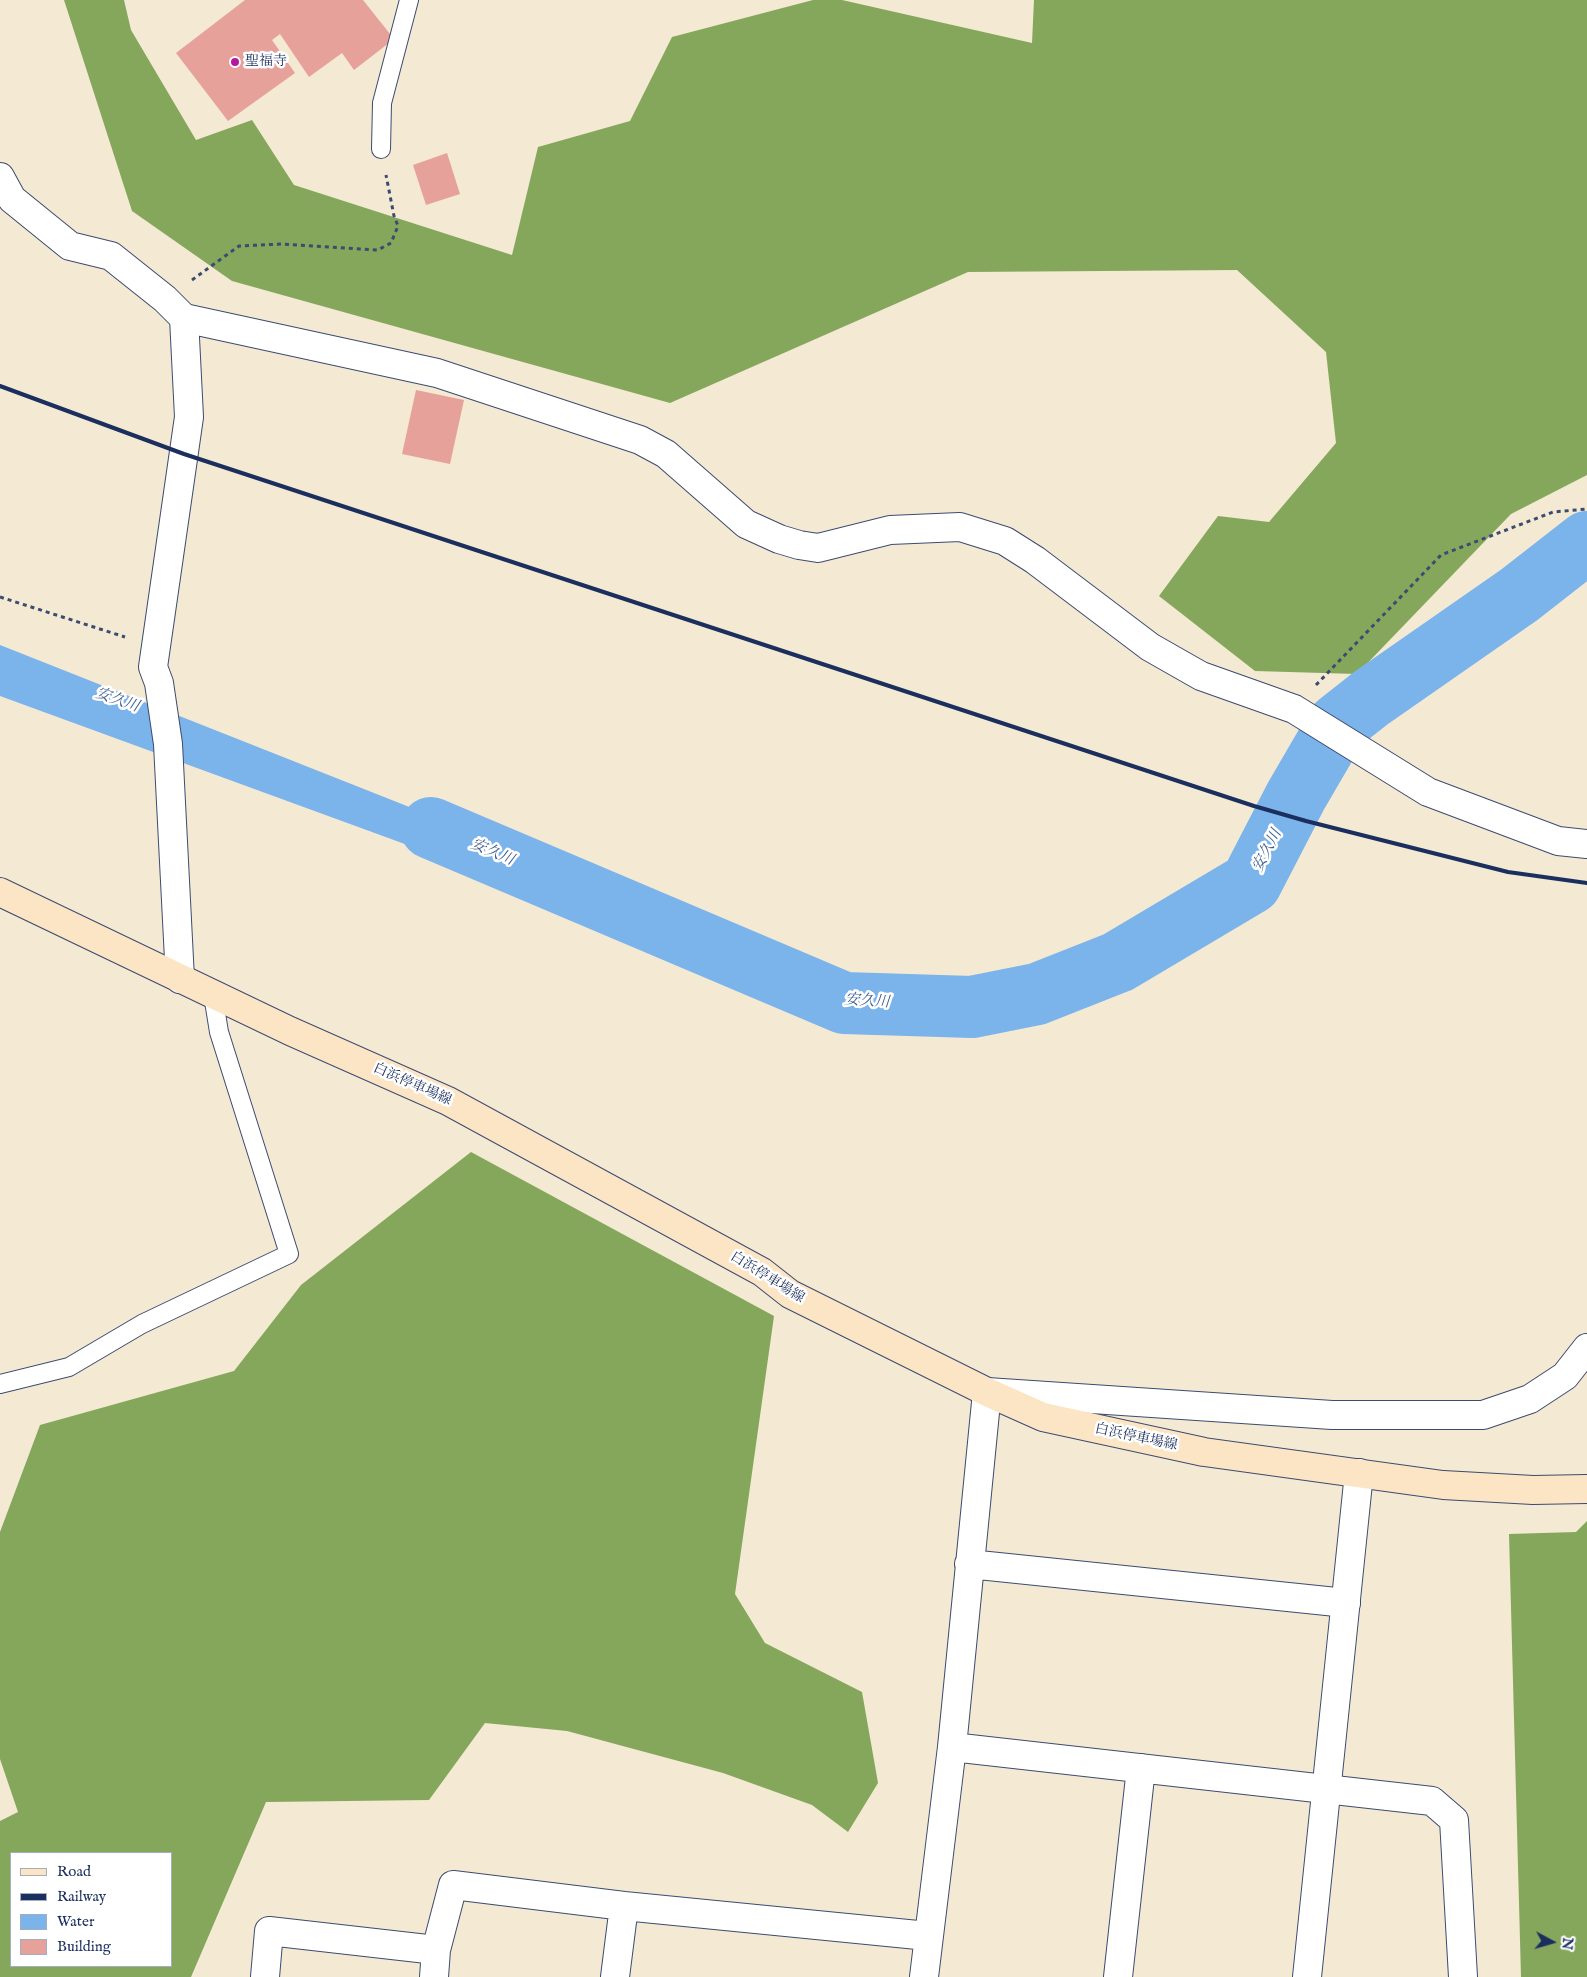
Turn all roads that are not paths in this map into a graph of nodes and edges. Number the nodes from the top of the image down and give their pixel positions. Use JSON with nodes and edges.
{"nodes":[{"id":1,"x":409,"y":0,"type":"edge"},
{"id":2,"x":380,"y":149,"type":"road end"},
{"id":3,"x":0,"y":178,"type":"edge"},
{"id":4,"x":174,"y":309,"type":"junction"},
{"id":5,"x":1587,"y":844,"type":"edge"},
{"id":6,"x":0,"y":892,"type":"edge"},
{"id":7,"x":180,"y":979,"type":"junction"},
{"id":8,"x":213,"y":995,"type":"junction"},
{"id":9,"x":1587,"y":1348,"type":"edge"},
{"id":10,"x":0,"y":1384,"type":"edge"},
{"id":11,"x":987,"y":1392,"type":"junction"},
{"id":12,"x":1359,"y":1473,"type":"junction"},
{"id":13,"x":1587,"y":1489,"type":"edge"},
{"id":14,"x":969,"y":1564,"type":"junction"},
{"id":15,"x":1346,"y":1603,"type":"junction"},
{"id":16,"x":952,"y":1748,"type":"junction"},
{"id":17,"x":1140,"y":1768,"type":"junction"},
{"id":18,"x":1327,"y":1788,"type":"junction"},
{"id":19,"x":624,"y":1906,"type":"junction"},
{"id":20,"x":928,"y":1936,"type":"junction"},
{"id":21,"x":436,"y":1950,"type":"junction"},
{"id":22,"x":265,"y":1977,"type":"edge"},
{"id":23,"x":434,"y":1977,"type":"edge"},
{"id":24,"x":615,"y":1977,"type":"edge"},
{"id":25,"x":924,"y":1977,"type":"edge"},
{"id":26,"x":1118,"y":1977,"type":"edge"},
{"id":27,"x":1307,"y":1977,"type":"edge"},
{"id":28,"x":1463,"y":1977,"type":"edge"}],
"edges":[{"from":1,"to":2,"type":"lane"},
{"from":3,"to":4,"type":"street"},
{"from":4,"to":5,"type":"street"},
{"from":4,"to":7,"type":"street"},
{"from":6,"to":7,"type":"main road","name":"白浜停車場線"},
{"from":7,"to":8,"type":"main road","name":"白浜停車場線"},
{"from":8,"to":10,"type":"lane"},
{"from":8,"to":11,"type":"main road","name":"白浜停車場線"},
{"from":9,"to":11,"type":"street"},
{"from":11,"to":12,"type":"main road","name":"白浜停車場線"},
{"from":11,"to":14,"type":"street"},
{"from":12,"to":13,"type":"main road","name":"白浜停車場線"},
{"from":12,"to":15,"type":"street"},
{"from":14,"to":15,"type":"street"},
{"from":14,"to":16,"type":"street"},
{"from":15,"to":18,"type":"street"},
{"from":16,"to":17,"type":"street"},
{"from":16,"to":20,"type":"street"},
{"from":17,"to":18,"type":"street"},
{"from":17,"to":26,"type":"street"},
{"from":18,"to":27,"type":"street"},
{"from":18,"to":28,"type":"street"},
{"from":19,"to":20,"type":"street"},
{"from":19,"to":21,"type":"street"},
{"from":19,"to":24,"type":"street"},
{"from":20,"to":25,"type":"street"},
{"from":21,"to":22,"type":"street"},
{"from":21,"to":23,"type":"street"}]}
